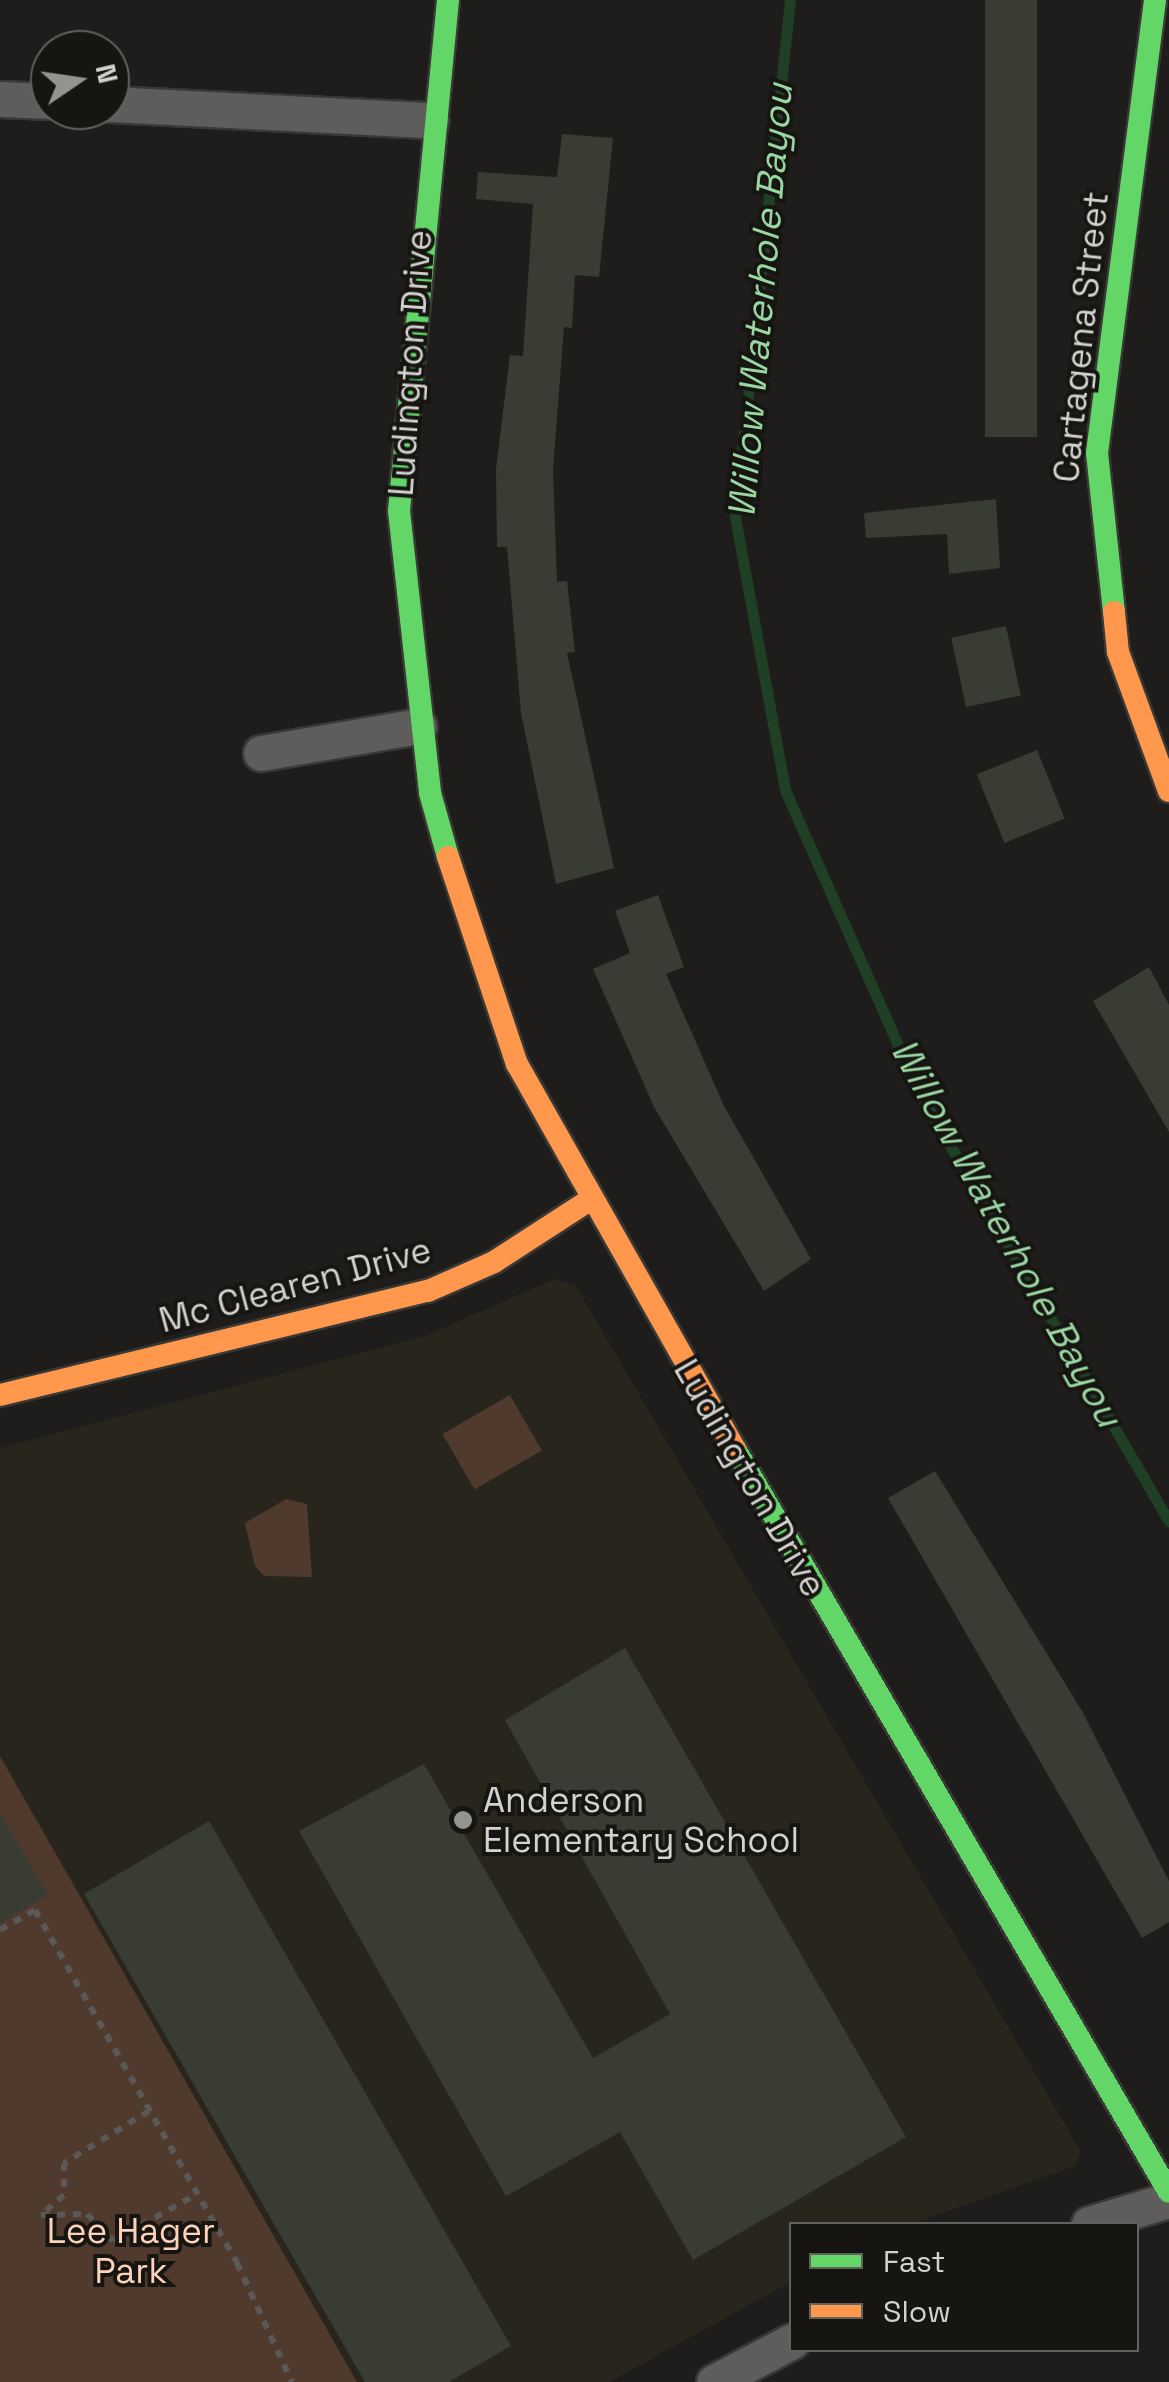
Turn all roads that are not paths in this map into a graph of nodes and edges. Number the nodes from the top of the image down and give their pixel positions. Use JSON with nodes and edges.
{"nodes":[{"id":1,"x":448,"y":0,"type":"edge"},
{"id":2,"x":1155,"y":0,"type":"edge"},
{"id":3,"x":0,"y":99,"type":"edge"},
{"id":4,"x":30,"y":100,"type":"edge"},
{"id":5,"x":130,"y":105,"type":"edge"},
{"id":6,"x":431,"y":120,"type":"junction"},
{"id":7,"x":419,"y":726,"type":"junction"},
{"id":8,"x":261,"y":754,"type":"dead end"},
{"id":9,"x":1169,"y":791,"type":"edge"},
{"id":10,"x":590,"y":1200,"type":"junction"},
{"id":11,"x":0,"y":1394,"type":"edge"},
{"id":12,"x":1169,"y":2192,"type":"edge"},
{"id":13,"x":1169,"y":2200,"type":"edge"},
{"id":14,"x":1097,"y":2222,"type":"edge"},
{"id":15,"x":789,"y":2342,"type":"edge"},
{"id":16,"x":714,"y":2382,"type":"edge"}],
"edges":[{"from":1,"to":6,"type":"street","name":"Ludington Drive"},
{"from":2,"to":9,"type":"street","name":"Cartagena Street"},
{"from":3,"to":4,"type":"street"},
{"from":5,"to":6,"type":"street"},
{"from":6,"to":7,"type":"street","name":"Ludington Drive"},
{"from":7,"to":8,"type":"street"},
{"from":7,"to":10,"type":"street","name":"Ludington Drive"},
{"from":10,"to":11,"type":"street","name":"Mc Clearen Drive"},
{"from":10,"to":12,"type":"street","name":"Ludington Drive"},
{"from":13,"to":14,"type":"street"},
{"from":15,"to":16,"type":"street"}]}
